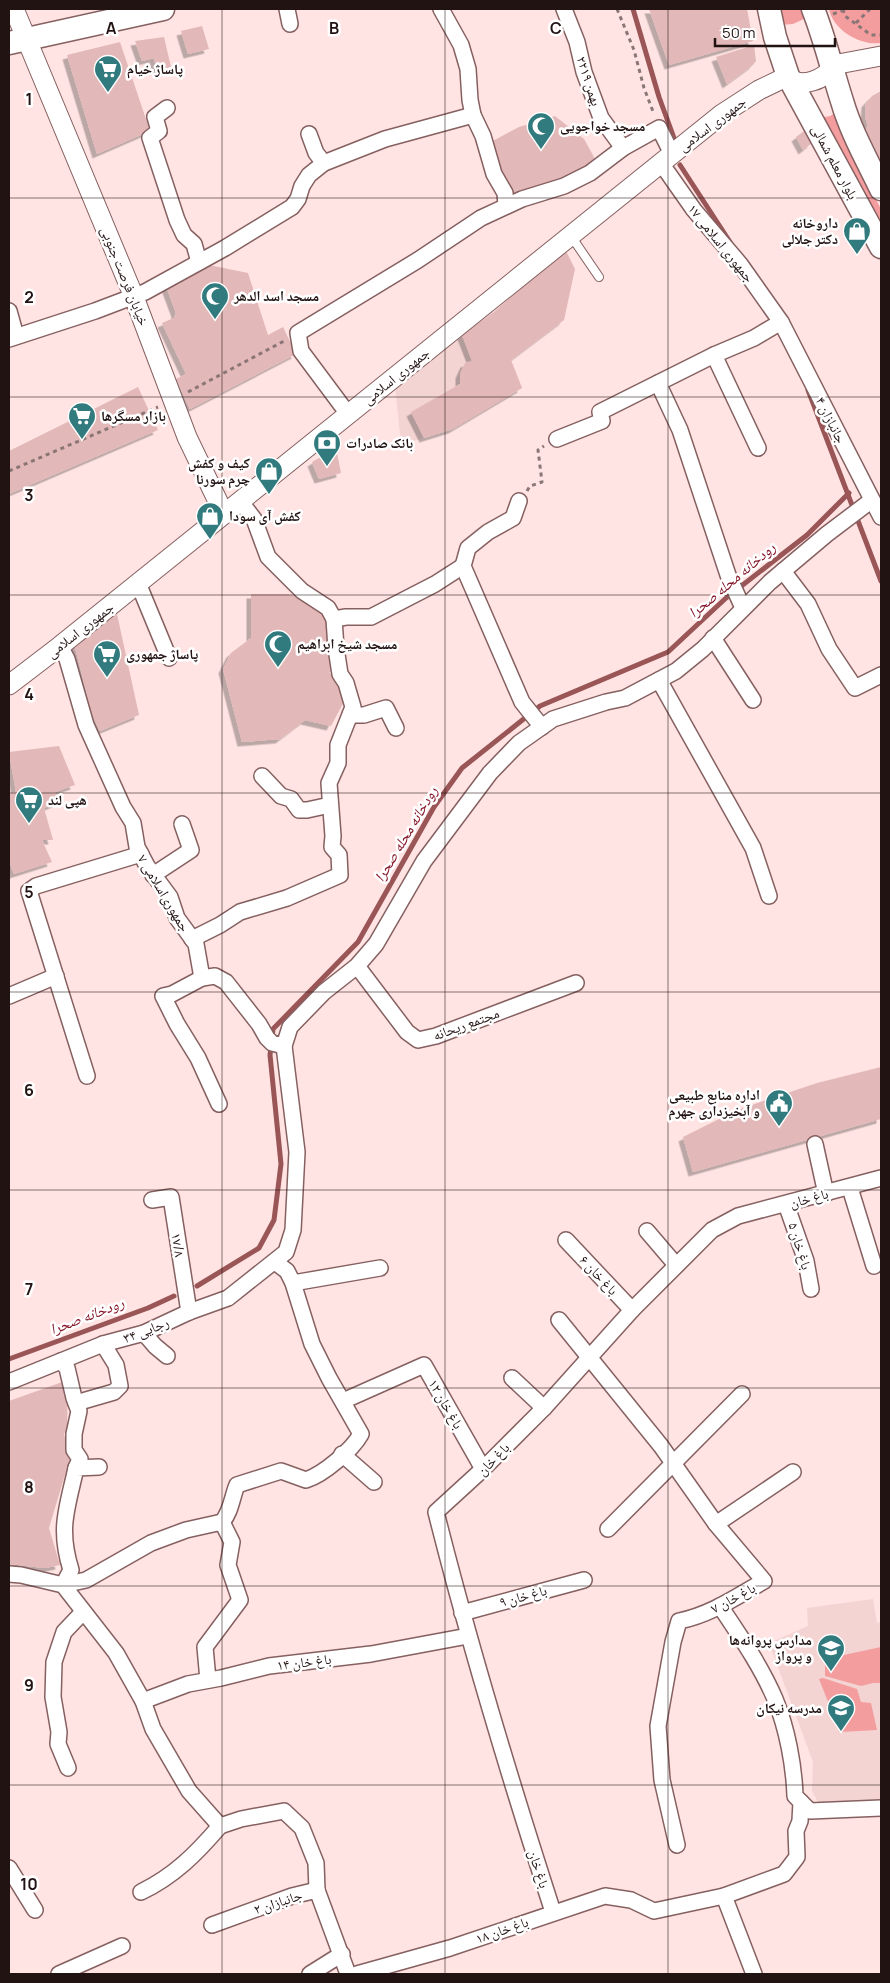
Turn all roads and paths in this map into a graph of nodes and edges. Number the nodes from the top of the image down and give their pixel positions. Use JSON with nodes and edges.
{"nodes":[{"id":1,"x":14,"y":9,"type":"edge"},
{"id":2,"x":163,"y":9,"type":"edge"},
{"id":3,"x":287,"y":9,"type":"edge"},
{"id":4,"x":441,"y":9,"type":"edge"},
{"id":5,"x":564,"y":9,"type":"edge"},
{"id":6,"x":617,"y":9,"type":"edge"},
{"id":7,"x":769,"y":9,"type":"edge"},
{"id":8,"x":813,"y":9,"type":"edge"},
{"id":9,"x":843,"y":9,"type":"edge"},
{"id":10,"x":870,"y":9,"type":"edge"},
{"id":11,"x":856,"y":23,"type":"junction"},
{"id":12,"x":290,"y":24,"type":"dead end"},
{"id":13,"x":881,"y":34,"type":"edge"},
{"id":14,"x":17,"y":40,"type":"edge"},
{"id":15,"x":881,"y":56,"type":"edge"},
{"id":16,"x":833,"y":65,"type":"junction"},
{"id":17,"x":788,"y":76,"type":"junction"},
{"id":18,"x":167,"y":108,"type":"dead end"},
{"id":19,"x":473,"y":115,"type":"junction"},
{"id":20,"x":659,"y":128,"type":"junction"},
{"id":21,"x":309,"y":134,"type":"dead end"},
{"id":22,"x":623,"y":148,"type":"junction"},
{"id":23,"x":666,"y":159,"type":"junction"},
{"id":24,"x":324,"y":163,"type":"junction"},
{"id":25,"x":881,"y":189,"type":"edge"},
{"id":26,"x":506,"y":206,"type":"junction"},
{"id":27,"x":571,"y":236,"type":"junction"},
{"id":28,"x":881,"y":247,"type":"edge"},
{"id":29,"x":199,"y":262,"type":"junction"},
{"id":30,"x":599,"y":277,"type":"dead end"},
{"id":31,"x":134,"y":297,"type":"junction"},
{"id":32,"x":9,"y":311,"type":"edge"},
{"id":33,"x":781,"y":322,"type":"junction"},
{"id":34,"x":12,"y":337,"type":"edge"},
{"id":35,"x":714,"y":355,"type":"junction"},
{"id":36,"x":658,"y":383,"type":"junction"},
{"id":37,"x":348,"y":414,"type":"junction"},
{"id":38,"x":557,"y":439,"type":"joint"},
{"id":39,"x":758,"y":448,"type":"dead end"},
{"id":40,"x":872,"y":500,"type":"junction"},
{"id":41,"x":240,"y":501,"type":"junction"},
{"id":42,"x":519,"y":501,"type":"joint"},
{"id":43,"x":224,"y":514,"type":"junction"},
{"id":44,"x":881,"y":517,"type":"edge"},
{"id":45,"x":463,"y":566,"type":"junction"},
{"id":46,"x":783,"y":571,"type":"junction"},
{"id":47,"x":138,"y":583,"type":"junction"},
{"id":48,"x":742,"y":608,"type":"junction"},
{"id":49,"x":334,"y":619,"type":"junction"},
{"id":50,"x":713,"y":638,"type":"junction"},
{"id":51,"x":60,"y":646,"type":"junction"},
{"id":52,"x":169,"y":658,"type":"dead end"},
{"id":53,"x":881,"y":675,"type":"edge"},
{"id":54,"x":659,"y":680,"type":"junction"},
{"id":55,"x":9,"y":685,"type":"edge"},
{"id":56,"x":753,"y":700,"type":"dead end"},
{"id":57,"x":350,"y":715,"type":"junction"},
{"id":58,"x":542,"y":726,"type":"junction"},
{"id":59,"x":396,"y":728,"type":"dead end"},
{"id":60,"x":262,"y":776,"type":"dead end"},
{"id":61,"x":330,"y":805,"type":"junction"},
{"id":62,"x":182,"y":824,"type":"dead end"},
{"id":63,"x":141,"y":854,"type":"junction"},
{"id":64,"x":154,"y":875,"type":"junction"},
{"id":65,"x":769,"y":896,"type":"dead end"},
{"id":66,"x":192,"y":939,"type":"junction"},
{"id":67,"x":357,"y":966,"type":"junction"},
{"id":68,"x":56,"y":976,"type":"junction"},
{"id":69,"x":202,"y":978,"type":"junction"},
{"id":70,"x":576,"y":983,"type":"dead end"},
{"id":71,"x":9,"y":996,"type":"edge"},
{"id":72,"x":274,"y":1042,"type":"junction"},
{"id":73,"x":87,"y":1076,"type":"dead end"},
{"id":74,"x":219,"y":1104,"type":"dead end"},
{"id":75,"x":815,"y":1144,"type":"dead end"},
{"id":76,"x":881,"y":1178,"type":"edge"},
{"id":77,"x":850,"y":1188,"type":"junction"},
{"id":78,"x":826,"y":1194,"type":"junction"},
{"id":79,"x":152,"y":1200,"type":"dead end"},
{"id":80,"x":786,"y":1204,"type":"junction"},
{"id":81,"x":647,"y":1231,"type":"dead end"},
{"id":82,"x":566,"y":1240,"type":"dead end"},
{"id":83,"x":275,"y":1262,"type":"junction"},
{"id":84,"x":676,"y":1265,"type":"junction"},
{"id":85,"x":874,"y":1266,"type":"dead end"},
{"id":86,"x":380,"y":1268,"type":"dead end"},
{"id":87,"x":293,"y":1283,"type":"junction"},
{"id":88,"x":811,"y":1289,"type":"dead end"},
{"id":89,"x":632,"y":1310,"type":"junction"},
{"id":90,"x":189,"y":1312,"type":"junction"},
{"id":91,"x":559,"y":1320,"type":"dead end"},
{"id":92,"x":144,"y":1333,"type":"junction"},
{"id":93,"x":104,"y":1344,"type":"junction"},
{"id":94,"x":167,"y":1356,"type":"dead end"},
{"id":95,"x":588,"y":1358,"type":"junction"},
{"id":96,"x":61,"y":1361,"type":"junction"},
{"id":97,"x":512,"y":1378,"type":"dead end"},
{"id":98,"x":9,"y":1382,"type":"edge"},
{"id":99,"x":742,"y":1394,"type":"dead end"},
{"id":100,"x":343,"y":1402,"type":"junction"},
{"id":101,"x":76,"y":1403,"type":"junction"},
{"id":102,"x":544,"y":1408,"type":"junction"},
{"id":103,"x":342,"y":1454,"type":"junction"},
{"id":104,"x":673,"y":1463,"type":"junction"},
{"id":105,"x":99,"y":1467,"type":"dead end"},
{"id":106,"x":76,"y":1468,"type":"junction"},
{"id":107,"x":483,"y":1469,"type":"junction"},
{"id":108,"x":793,"y":1472,"type":"dead end"},
{"id":109,"x":374,"y":1482,"type":"dead end"},
{"id":110,"x":222,"y":1522,"type":"junction"},
{"id":111,"x":716,"y":1524,"type":"junction"},
{"id":112,"x":608,"y":1529,"type":"dead end"},
{"id":113,"x":9,"y":1574,"type":"edge"},
{"id":114,"x":584,"y":1580,"type":"dead end"},
{"id":115,"x":63,"y":1585,"type":"junction"},
{"id":116,"x":720,"y":1606,"type":"junction"},
{"id":117,"x":83,"y":1612,"type":"junction"},
{"id":118,"x":462,"y":1613,"type":"junction"},
{"id":119,"x":468,"y":1636,"type":"junction"},
{"id":120,"x":208,"y":1680,"type":"junction"},
{"id":121,"x":143,"y":1701,"type":"junction"},
{"id":122,"x":68,"y":1768,"type":"dead end"},
{"id":123,"x":801,"y":1802,"type":"junction"},
{"id":124,"x":881,"y":1808,"type":"edge"},
{"id":125,"x":220,"y":1826,"type":"junction"},
{"id":126,"x":677,"y":1845,"type":"dead end"},
{"id":127,"x":9,"y":1868,"type":"edge"},
{"id":128,"x":317,"y":1890,"type":"junction"},
{"id":129,"x":141,"y":1892,"type":"dead end"},
{"id":130,"x":724,"y":1896,"type":"junction"},
{"id":131,"x":35,"y":1910,"type":"dead end"},
{"id":132,"x":553,"y":1912,"type":"junction"},
{"id":133,"x":212,"y":1925,"type":"dead end"},
{"id":134,"x":122,"y":1946,"type":"dead end"},
{"id":135,"x":342,"y":1954,"type":"junction"},
{"id":136,"x":59,"y":1974,"type":"edge"},
{"id":137,"x":310,"y":1974,"type":"edge"},
{"id":138,"x":348,"y":1974,"type":"edge"},
{"id":139,"x":357,"y":1974,"type":"edge"},
{"id":140,"x":754,"y":1974,"type":"edge"}],
"edges":[{"from":1,"to":14,"type":"street","name":"خیابان فرصت جنوبی"},
{"from":2,"to":14,"type":"main road"},
{"from":3,"to":12,"type":"street"},
{"from":4,"to":19,"type":"street"},
{"from":5,"to":22,"type":"street","name":"۲۲بهمن ۱۹"},
{"from":6,"to":20,"type":"path"},
{"from":7,"to":17,"type":"main road","name":"بلوار معلم شمالی"},
{"from":8,"to":16,"type":"main road","name":"بلوار معلم شمالی"},
{"from":9,"to":11,"type":"path"},
{"from":10,"to":11,"type":"path"},
{"from":11,"to":13,"type":"path"},
{"from":14,"to":31,"type":"street","name":"خیابان فرصت جنوبی"},
{"from":15,"to":16,"type":"street"},
{"from":16,"to":17,"type":"street"},
{"from":16,"to":25,"type":"main road","name":"بلوار معلم شمالی"},
{"from":17,"to":23,"type":"street","name":"جمهوری اسلامی"},
{"from":17,"to":28,"type":"main road","name":"بلوار معلم شمالی"},
{"from":18,"to":29,"type":"street"},
{"from":19,"to":24,"type":"street"},
{"from":19,"to":26,"type":"street"},
{"from":20,"to":22,"type":"street"},
{"from":20,"to":23,"type":"street","name":"جمهوری اسلامی ۱۷"},
{"from":21,"to":24,"type":"street"},
{"from":22,"to":26,"type":"street"},
{"from":23,"to":27,"type":"street","name":"جمهوری اسلامی"},
{"from":23,"to":33,"type":"street","name":"جمهوری اسلامی ۱۷"},
{"from":24,"to":29,"type":"street"},
{"from":26,"to":37,"type":"street"},
{"from":27,"to":30,"type":"lane"},
{"from":27,"to":37,"type":"street","name":"جمهوری اسلامی"},
{"from":29,"to":31,"type":"street"},
{"from":31,"to":34,"type":"street"},
{"from":31,"to":43,"type":"street","name":"خیابان فرصت جنوبی"},
{"from":32,"to":34,"type":"street"},
{"from":33,"to":35,"type":"street"},
{"from":33,"to":40,"type":"street","name":"جانبازان ۴"},
{"from":35,"to":36,"type":"street"},
{"from":35,"to":39,"type":"street"},
{"from":36,"to":38,"type":"street"},
{"from":36,"to":48,"type":"street"},
{"from":37,"to":41,"type":"street","name":"جمهوری اسلامی"},
{"from":38,"to":42,"type":"path"},
{"from":40,"to":44,"type":"street","name":"جانبازان ۴"},
{"from":40,"to":46,"type":"street"},
{"from":41,"to":43,"type":"street","name":"جمهوری اسلامی"},
{"from":41,"to":49,"type":"street"},
{"from":42,"to":45,"type":"street"},
{"from":43,"to":47,"type":"street","name":"جمهوری اسلامی"},
{"from":45,"to":49,"type":"street"},
{"from":45,"to":58,"type":"street"},
{"from":46,"to":48,"type":"street"},
{"from":46,"to":53,"type":"street"},
{"from":47,"to":51,"type":"street","name":"جمهوری اسلامی"},
{"from":47,"to":52,"type":"street"},
{"from":48,"to":50,"type":"street"},
{"from":49,"to":57,"type":"street"},
{"from":50,"to":54,"type":"street"},
{"from":50,"to":56,"type":"street"},
{"from":51,"to":55,"type":"street","name":"جمهوری اسلامی"},
{"from":51,"to":63,"type":"street","name":"جمهوری‌اسلامی ۷"},
{"from":54,"to":58,"type":"street"},
{"from":54,"to":65,"type":"street"},
{"from":57,"to":59,"type":"street"},
{"from":57,"to":61,"type":"street"},
{"from":58,"to":67,"type":"street"},
{"from":60,"to":61,"type":"street"},
{"from":61,"to":66,"type":"street"},
{"from":62,"to":64,"type":"street"},
{"from":63,"to":64,"type":"street","name":"جمهوری‌اسلامی ۷"},
{"from":63,"to":68,"type":"street"},
{"from":64,"to":66,"type":"street","name":"جمهوری‌اسلامی ۷"},
{"from":66,"to":69,"type":"street","name":"جمهوری‌اسلامی ۷"},
{"from":67,"to":70,"type":"street","name":"مجتمع ریحانه"},
{"from":67,"to":72,"type":"street"},
{"from":68,"to":71,"type":"street"},
{"from":68,"to":73,"type":"street"},
{"from":69,"to":72,"type":"street"},
{"from":69,"to":74,"type":"street"},
{"from":72,"to":83,"type":"street","name":"رجایی ۳۴"},
{"from":75,"to":78,"type":"street"},
{"from":76,"to":77,"type":"street","name":"باغ خان"},
{"from":77,"to":78,"type":"street","name":"باغ خان"},
{"from":77,"to":85,"type":"street"},
{"from":78,"to":80,"type":"street","name":"باغ خان"},
{"from":79,"to":90,"type":"street","name":"۱۷/۸"},
{"from":80,"to":84,"type":"street","name":"باغ خان"},
{"from":80,"to":88,"type":"street","name":"باغ خان ۵"},
{"from":81,"to":84,"type":"street"},
{"from":82,"to":89,"type":"street","name":"باغ خان ۶"},
{"from":83,"to":87,"type":"street"},
{"from":83,"to":90,"type":"street","name":"رجایی ۳۴"},
{"from":84,"to":89,"type":"street","name":"باغ خان"},
{"from":86,"to":87,"type":"street"},
{"from":87,"to":100,"type":"street"},
{"from":89,"to":95,"type":"street","name":"باغ خان"},
{"from":90,"to":92,"type":"street","name":"رجایی ۳۴"},
{"from":91,"to":95,"type":"street","name":"باغ خان ۷"},
{"from":92,"to":93,"type":"street","name":"رجایی ۳۴"},
{"from":92,"to":94,"type":"street"},
{"from":93,"to":96,"type":"street","name":"رجایی ۳۴"},
{"from":93,"to":101,"type":"street"},
{"from":95,"to":102,"type":"street","name":"باغ خان"},
{"from":95,"to":104,"type":"street","name":"باغ خان ۷"},
{"from":96,"to":98,"type":"street","name":"رجایی ۳۴"},
{"from":96,"to":101,"type":"street"},
{"from":97,"to":102,"type":"street"},
{"from":99,"to":104,"type":"street"},
{"from":100,"to":103,"type":"street"},
{"from":100,"to":107,"type":"street","name":"باغ خان ۱۲"},
{"from":101,"to":106,"type":"street"},
{"from":102,"to":107,"type":"street","name":"باغ خان"},
{"from":103,"to":109,"type":"street"},
{"from":103,"to":110,"type":"street"},
{"from":104,"to":111,"type":"street","name":"باغ خان ۷"},
{"from":104,"to":112,"type":"street"},
{"from":105,"to":106,"type":"street"},
{"from":106,"to":115,"type":"street"},
{"from":107,"to":118,"type":"street","name":"باغ خان"},
{"from":108,"to":111,"type":"street"},
{"from":110,"to":115,"type":"street"},
{"from":110,"to":120,"type":"street"},
{"from":111,"to":116,"type":"street","name":"باغ خان ۷"},
{"from":113,"to":115,"type":"street"},
{"from":114,"to":118,"type":"street","name":"باغ خان ۹"},
{"from":115,"to":117,"type":"street"},
{"from":116,"to":123,"type":"street"},
{"from":116,"to":126,"type":"street","name":"باغ خان ۷"},
{"from":117,"to":121,"type":"street"},
{"from":117,"to":122,"type":"street"},
{"from":118,"to":119,"type":"street","name":"باغ خان"},
{"from":119,"to":120,"type":"street","name":"باغ خان ۱۴"},
{"from":119,"to":132,"type":"street","name":"باغ خان"},
{"from":120,"to":121,"type":"street","name":"باغ خان ۱۴"},
{"from":121,"to":125,"type":"street"},
{"from":123,"to":124,"type":"street"},
{"from":123,"to":130,"type":"street","name":"باغ خان ۱۸"},
{"from":125,"to":128,"type":"street"},
{"from":125,"to":129,"type":"street"},
{"from":127,"to":131,"type":"street"},
{"from":128,"to":133,"type":"street","name":"جانبازان ۲"},
{"from":128,"to":135,"type":"street","name":"جانبازان ۲"},
{"from":130,"to":132,"type":"street","name":"باغ خان ۱۸"},
{"from":130,"to":140,"type":"street"},
{"from":132,"to":139,"type":"street","name":"باغ خان ۱۸"},
{"from":134,"to":136,"type":"street"},
{"from":135,"to":137,"type":"street"},
{"from":135,"to":138,"type":"street","name":"جانبازان ۲"}]}
